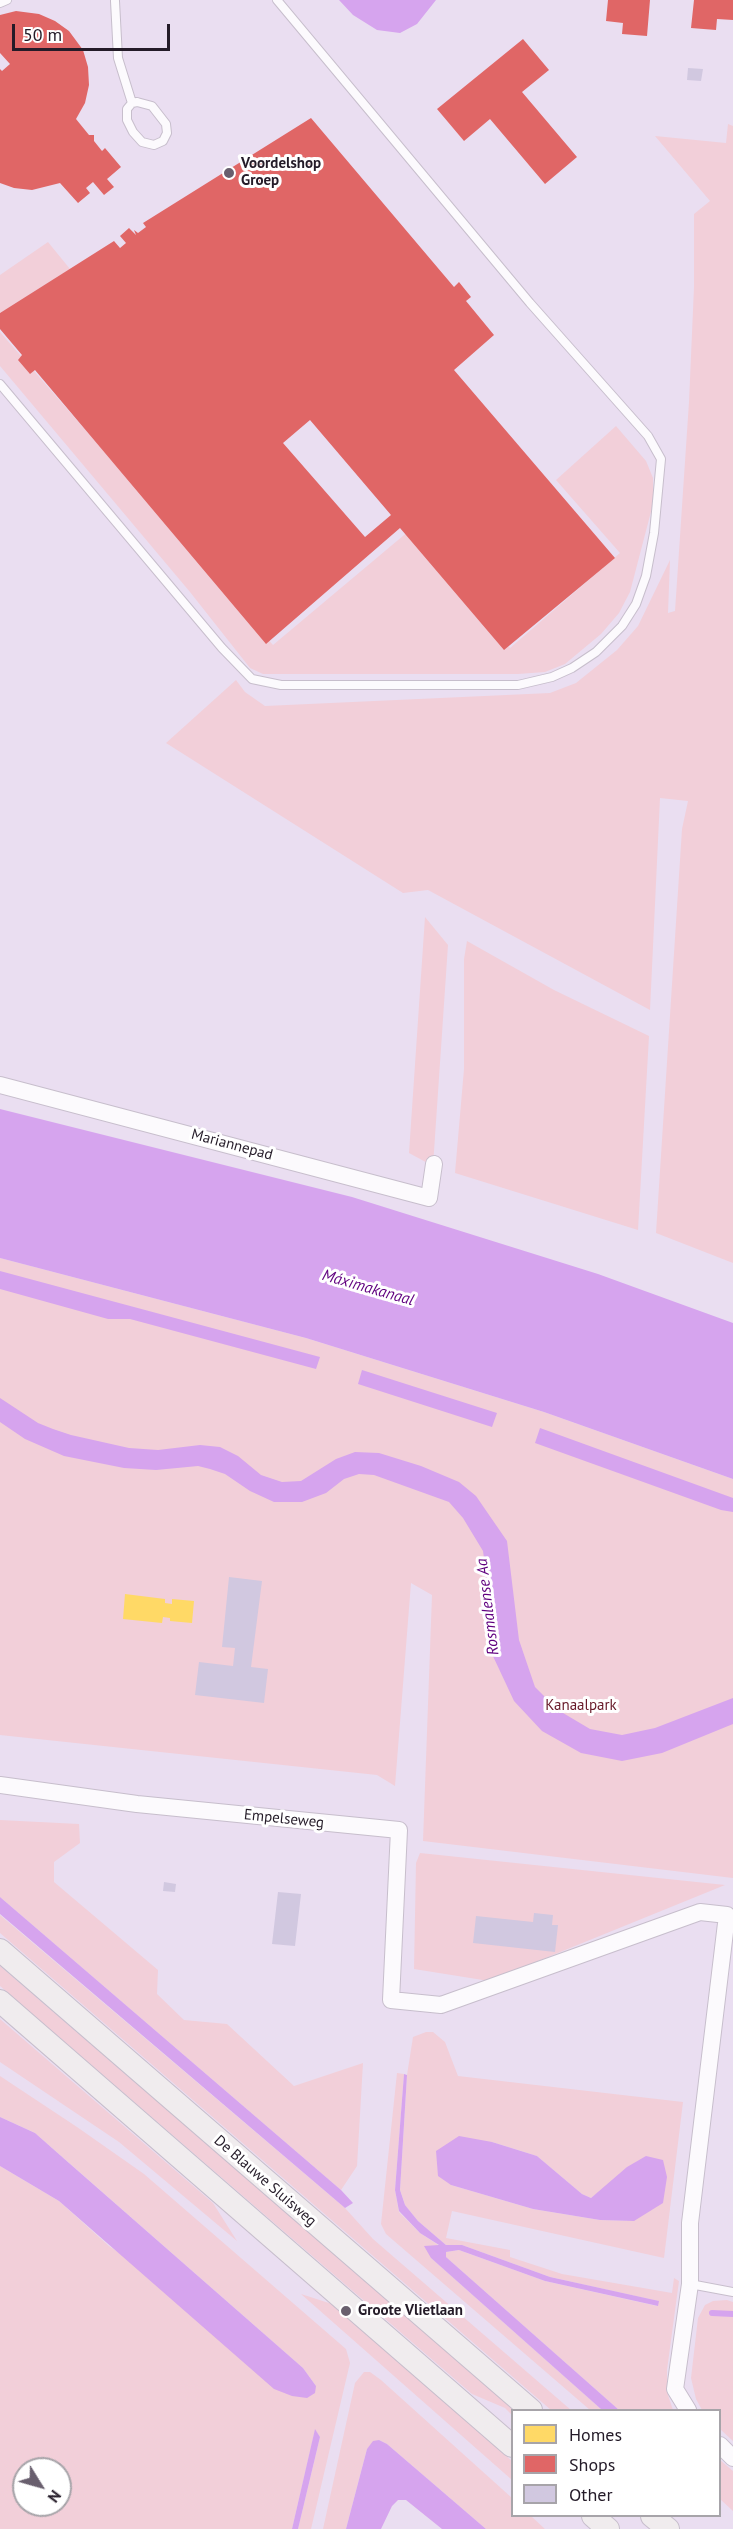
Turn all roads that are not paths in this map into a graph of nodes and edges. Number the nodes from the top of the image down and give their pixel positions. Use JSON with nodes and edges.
{"nodes":[{"id":1,"x":8,"y":0,"type":"edge"},
{"id":2,"x":114,"y":0,"type":"edge"},
{"id":3,"x":277,"y":0,"type":"edge"},
{"id":4,"x":0,"y":3,"type":"edge"},
{"id":5,"x":132,"y":103,"type":"junction"},
{"id":6,"x":0,"y":384,"type":"edge"},
{"id":7,"x":0,"y":1085,"type":"edge"},
{"id":8,"x":434,"y":1164,"type":"dead end"},
{"id":9,"x":0,"y":1785,"type":"edge"},
{"id":10,"x":730,"y":1916,"type":"edge"},
{"id":11,"x":0,"y":1950,"type":"edge"},
{"id":12,"x":0,"y":2001,"type":"edge"},
{"id":13,"x":690,"y":2284,"type":"junction"},
{"id":14,"x":733,"y":2292,"type":"edge"},
{"id":15,"x":530,"y":2409,"type":"edge"},
{"id":16,"x":687,"y":2409,"type":"edge"},
{"id":17,"x":511,"y":2444,"type":"edge"},
{"id":18,"x":721,"y":2446,"type":"edge"},
{"id":19,"x":733,"y":2458,"type":"edge"},
{"id":20,"x":594,"y":2517,"type":"edge"},
{"id":21,"x":653,"y":2517,"type":"edge"},
{"id":22,"x":608,"y":2529,"type":"edge"},
{"id":23,"x":668,"y":2529,"type":"edge"}],
"edges":[{"from":1,"to":4,"type":"lane"},
{"from":2,"to":5,"type":"lane"},
{"from":3,"to":6,"type":"lane"},
{"from":5,"to":5,"type":"lane"},
{"from":7,"to":8,"type":"street","name":"Mariannepad"},
{"from":9,"to":10,"type":"street","name":"Empelseweg"},
{"from":10,"to":13,"type":"street"},
{"from":11,"to":15,"type":"main road","name":"De Blauwe Sluisweg"},
{"from":12,"to":17,"type":"main road"},
{"from":13,"to":14,"type":"lane"},
{"from":13,"to":16,"type":"street"},
{"from":18,"to":19,"type":"street"},
{"from":20,"to":22,"type":"main road"},
{"from":21,"to":23,"type":"main road"}]}
